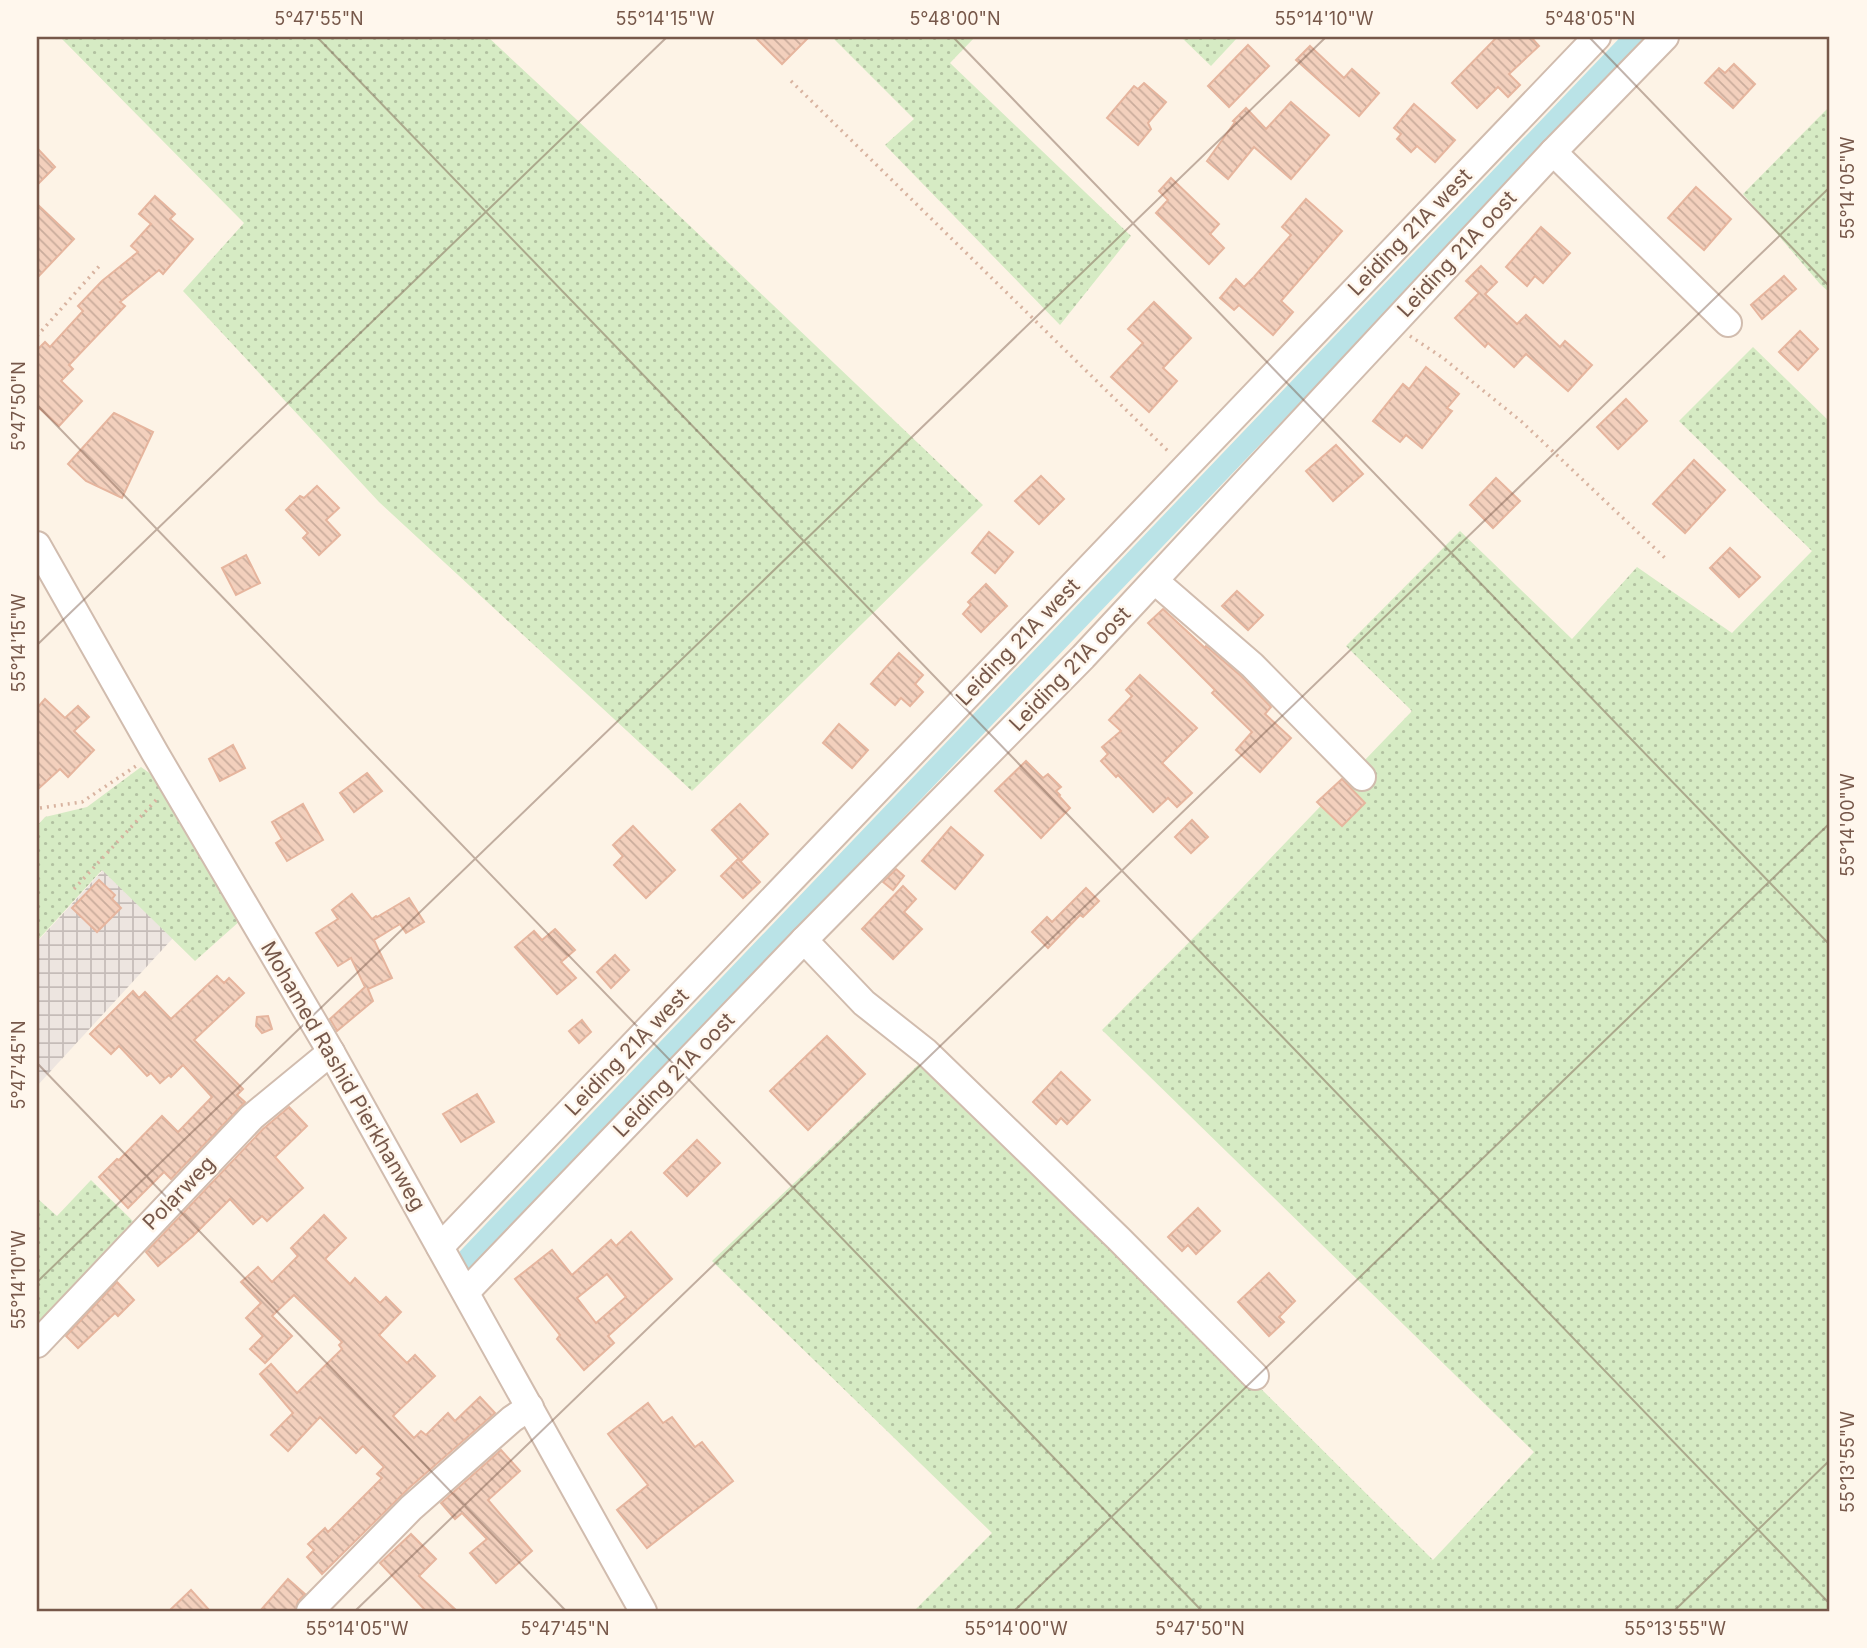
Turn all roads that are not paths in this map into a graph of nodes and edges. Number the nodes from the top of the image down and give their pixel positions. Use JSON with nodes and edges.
{"nodes":[{"id":1,"x":1597,"y":37,"type":"edge"},
{"id":2,"x":1665,"y":37,"type":"edge"},
{"id":3,"x":1553,"y":152,"type":"junction"},
{"id":4,"x":1728,"y":323,"type":"dead end"},
{"id":5,"x":37,"y":545,"type":"edge"},
{"id":6,"x":1155,"y":581,"type":"junction"},
{"id":7,"x":1362,"y":777,"type":"dead end"},
{"id":8,"x":804,"y":940,"type":"junction"},
{"id":9,"x":331,"y":1052,"type":"junction"},
{"id":10,"x":440,"y":1247,"type":"junction"},
{"id":11,"x":466,"y":1292,"type":"junction"},
{"id":12,"x":37,"y":1344,"type":"edge"},
{"id":13,"x":1255,"y":1376,"type":"dead end"},
{"id":14,"x":530,"y":1407,"type":"junction"},
{"id":15,"x":310,"y":1611,"type":"edge"},
{"id":16,"x":643,"y":1611,"type":"edge"}],
"edges":[{"from":1,"to":10,"type":"street","name":"Leiding 21A west"},
{"from":2,"to":3,"type":"street","name":"Leiding 21A oost"},
{"from":3,"to":4,"type":"street"},
{"from":3,"to":6,"type":"street","name":"Leiding 21A oost"},
{"from":5,"to":9,"type":"street","name":"Mohamed Rashid Pierkhanweg"},
{"from":6,"to":7,"type":"street"},
{"from":6,"to":8,"type":"street","name":"Leiding 21A oost"},
{"from":8,"to":11,"type":"street","name":"Leiding 21A oost"},
{"from":8,"to":13,"type":"street"},
{"from":9,"to":10,"type":"street","name":"Mohamed Rashid Pierkhanweg"},
{"from":9,"to":12,"type":"street","name":"Polarweg"},
{"from":10,"to":11,"type":"street","name":"Mohamed Rashid Pierkhanweg"},
{"from":11,"to":14,"type":"street","name":"Mohamed Rashid Pierkhanweg"},
{"from":14,"to":15,"type":"street"},
{"from":14,"to":16,"type":"street","name":"Mohamed Rashid Pierkhanweg"}]}
